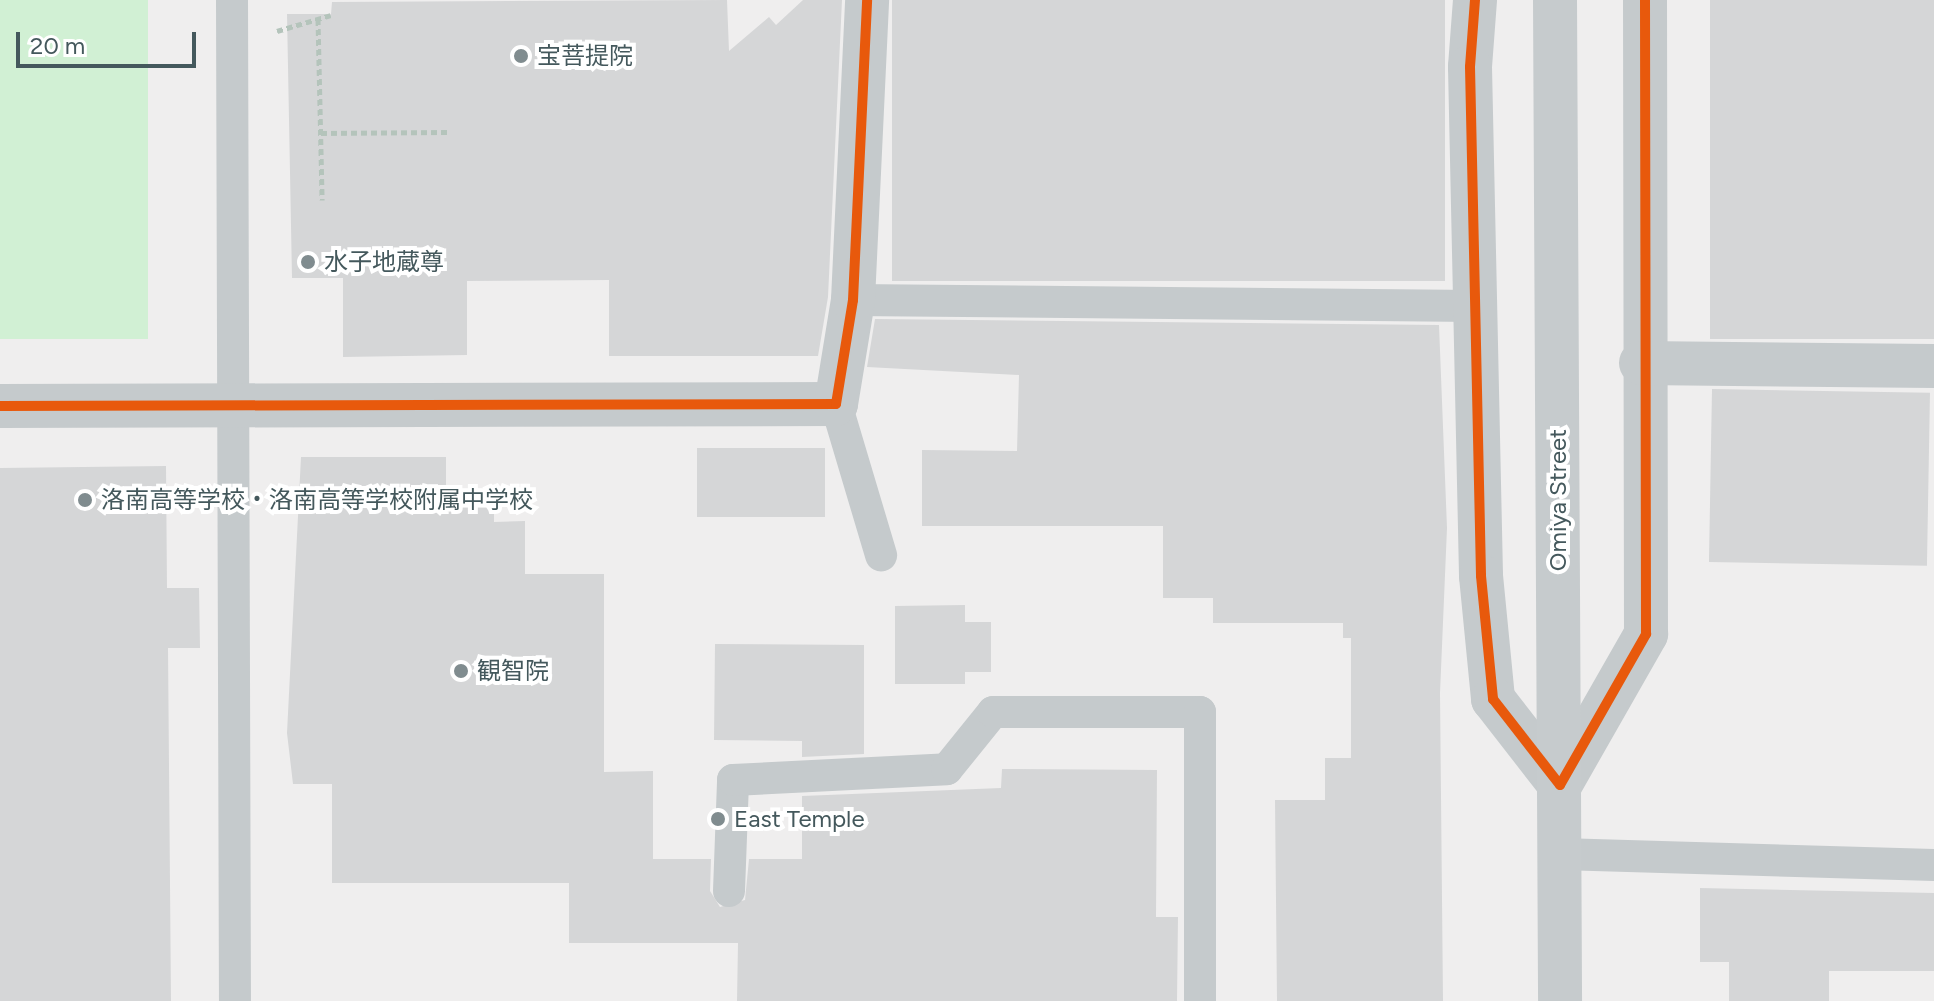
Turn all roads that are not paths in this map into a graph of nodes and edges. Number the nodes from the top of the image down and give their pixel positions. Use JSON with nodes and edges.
{"nodes":[{"id":1,"x":232,"y":0,"type":"edge"},
{"id":2,"x":867,"y":0,"type":"edge"},
{"id":3,"x":1475,"y":0,"type":"edge"},
{"id":4,"x":1555,"y":0,"type":"edge"},
{"id":5,"x":1645,"y":0,"type":"edge"},
{"id":6,"x":853,"y":300,"type":"junction"},
{"id":7,"x":1475,"y":306,"type":"junction"},
{"id":8,"x":1641,"y":363,"type":"junction"},
{"id":9,"x":1934,"y":366,"type":"edge"},
{"id":10,"x":836,"y":404,"type":"junction"},
{"id":11,"x":233,"y":405,"type":"junction"},
{"id":12,"x":0,"y":406,"type":"edge"},
{"id":13,"x":881,"y":555,"type":"dead end"},
{"id":14,"x":1560,"y":785,"type":"junction"},
{"id":15,"x":1560,"y":854,"type":"junction"},
{"id":16,"x":1934,"y":865,"type":"edge"},
{"id":17,"x":729,"y":891,"type":"dead end"},
{"id":18,"x":235,"y":1001,"type":"edge"},
{"id":19,"x":1200,"y":1001,"type":"edge"},
{"id":20,"x":1560,"y":1001,"type":"edge"}],
"edges":[{"from":1,"to":11,"type":"lane"},
{"from":2,"to":6,"type":"street"},
{"from":3,"to":7,"type":"street"},
{"from":4,"to":14,"type":"main road","name":"Omiya Street"},
{"from":5,"to":8,"type":"street"},
{"from":6,"to":7,"type":"lane"},
{"from":6,"to":10,"type":"street"},
{"from":7,"to":14,"type":"street"},
{"from":8,"to":9,"type":"street"},
{"from":8,"to":14,"type":"street"},
{"from":10,"to":11,"type":"street"},
{"from":10,"to":13,"type":"lane"},
{"from":11,"to":12,"type":"street"},
{"from":11,"to":18,"type":"lane"},
{"from":14,"to":15,"type":"main road","name":"Omiya Street"},
{"from":15,"to":16,"type":"lane"},
{"from":15,"to":20,"type":"main road","name":"Omiya Street"},
{"from":17,"to":19,"type":"lane"}]}
